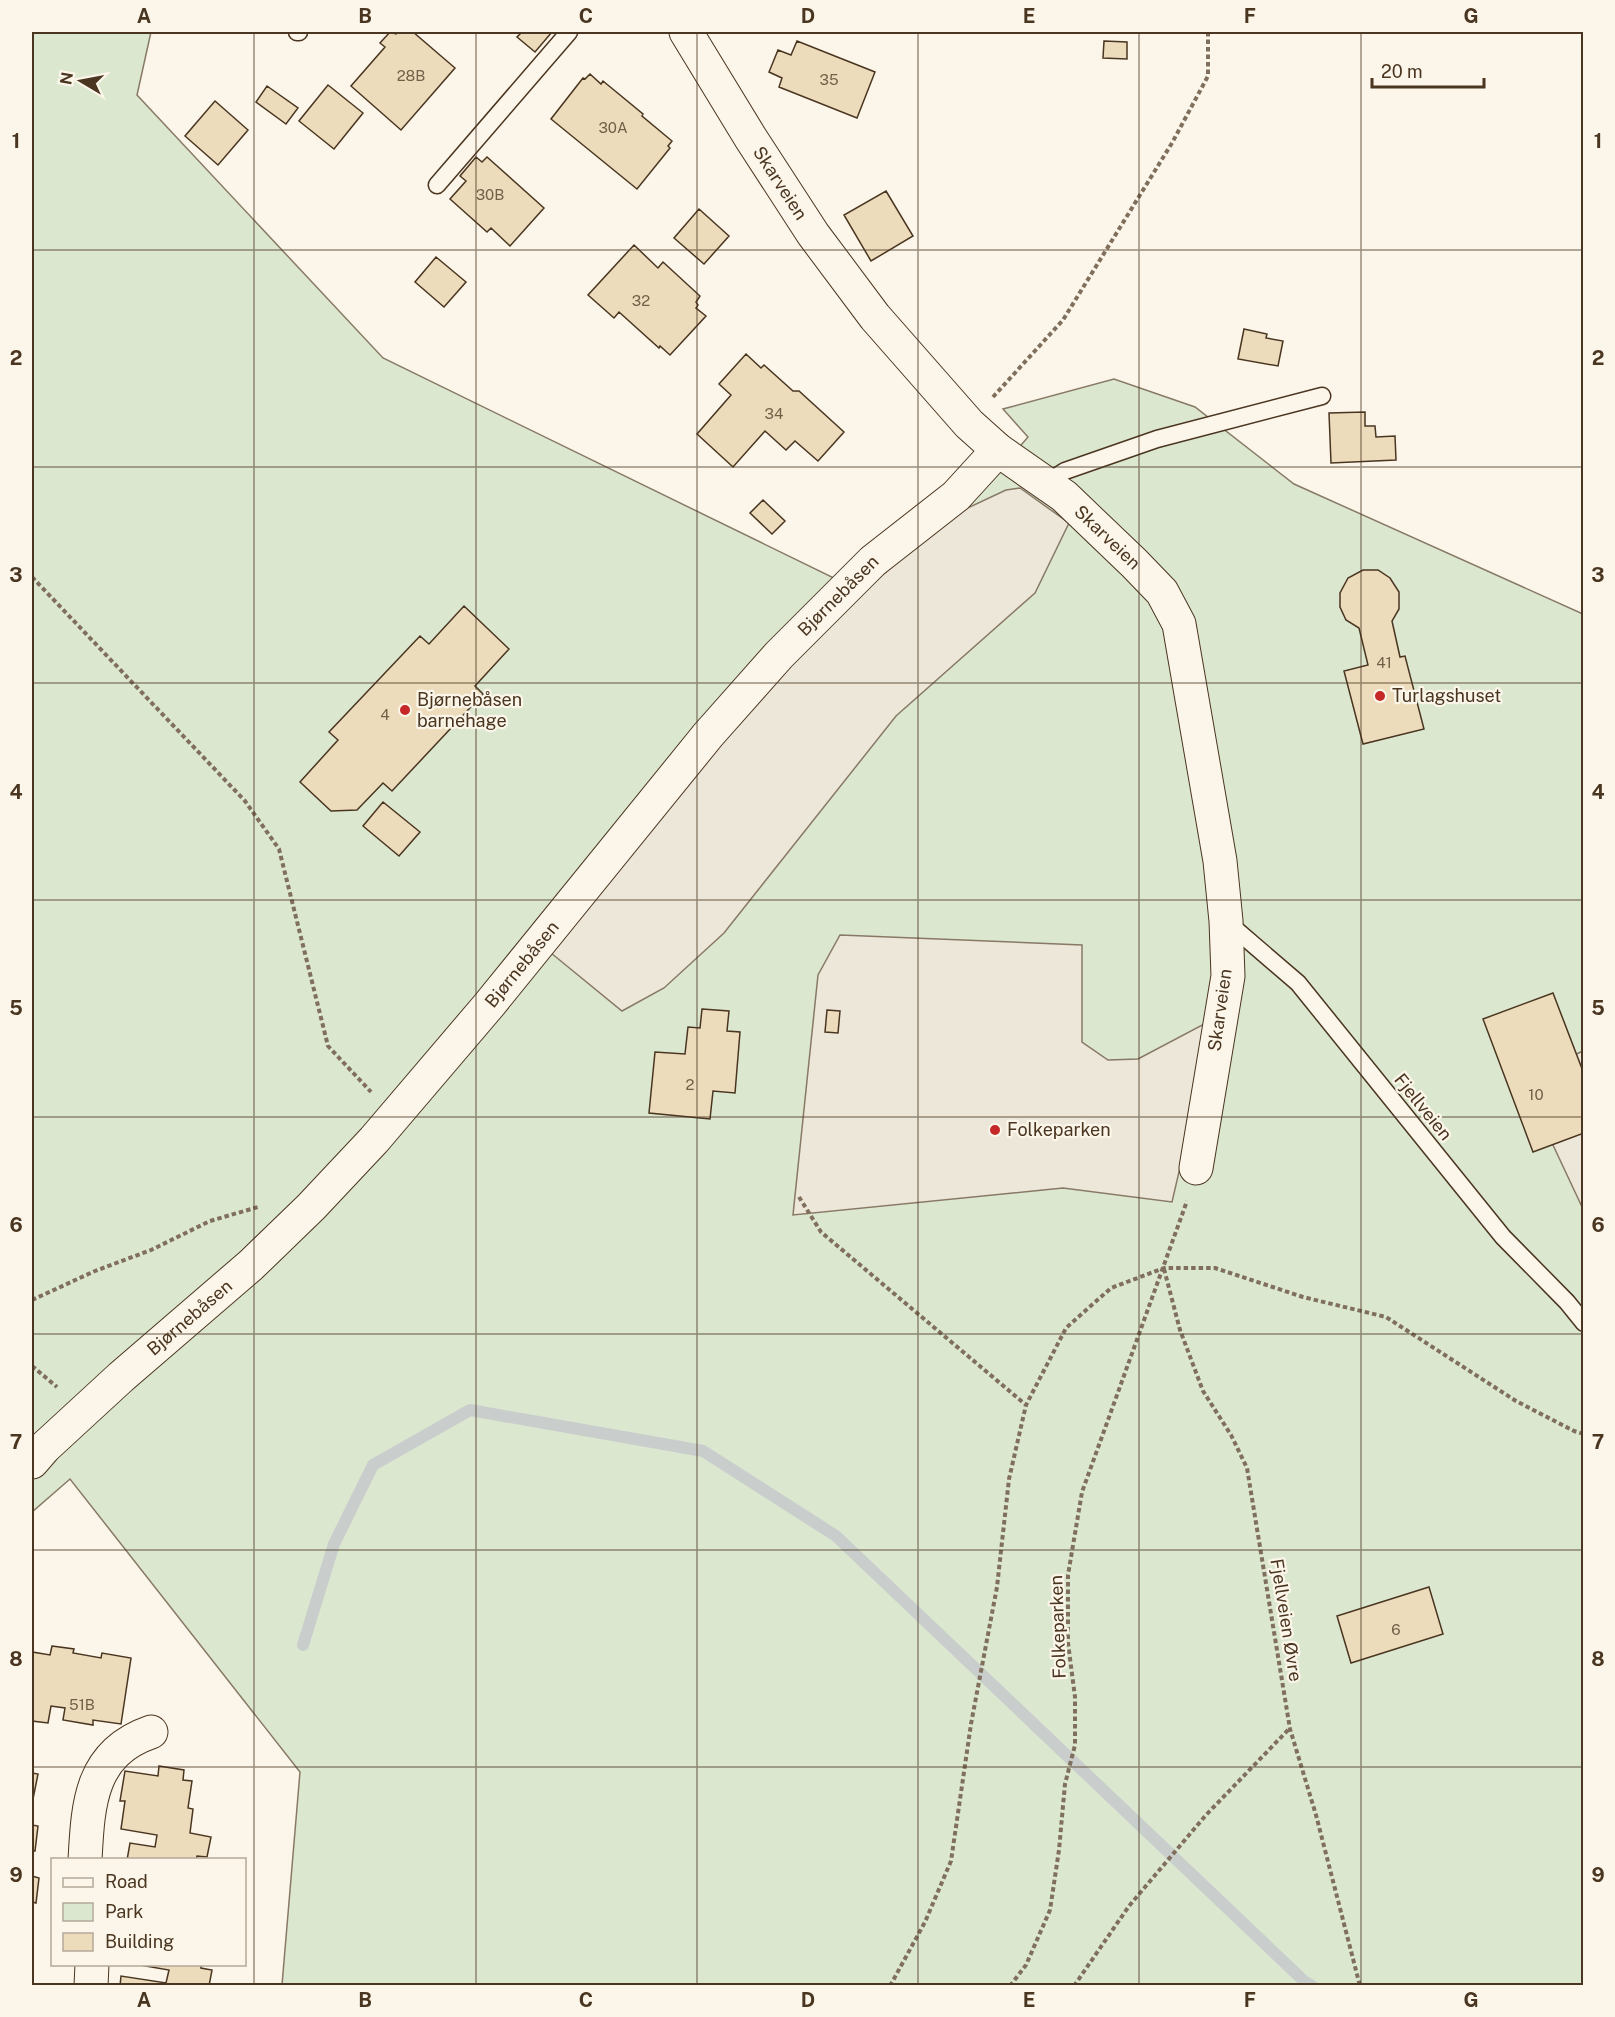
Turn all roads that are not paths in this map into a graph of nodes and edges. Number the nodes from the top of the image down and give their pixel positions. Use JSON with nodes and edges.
{"nodes":[{"id":1,"x":569,"y":32,"type":"edge"},
{"id":2,"x":686,"y":32,"type":"edge"},
{"id":3,"x":437,"y":185,"type":"dead end"},
{"id":4,"x":1322,"y":396,"type":"dead end"},
{"id":5,"x":998,"y":450,"type":"junction"},
{"id":6,"x":1046,"y":483,"type":"junction"},
{"id":7,"x":1226,"y":921,"type":"junction"},
{"id":8,"x":1196,"y":1168,"type":"road end"},
{"id":9,"x":1584,"y":1323,"type":"edge"},
{"id":10,"x":32,"y":1462,"type":"edge"},
{"id":11,"x":151,"y":1732,"type":"dead end"},
{"id":12,"x":86,"y":1858,"type":"edge"},
{"id":13,"x":92,"y":1966,"type":"edge"},
{"id":14,"x":91,"y":1986,"type":"edge"}],
"edges":[{"from":1,"to":3,"type":"lane"},
{"from":2,"to":5,"type":"street","name":"Skarveien"},
{"from":4,"to":6,"type":"lane"},
{"from":5,"to":6,"type":"street","name":"Skarveien"},
{"from":5,"to":10,"type":"street","name":"Bjørnebåsen"},
{"from":6,"to":7,"type":"street","name":"Skarveien"},
{"from":7,"to":8,"type":"street","name":"Skarveien"},
{"from":7,"to":9,"type":"lane","name":"Fjellveien"},
{"from":11,"to":12,"type":"street"},
{"from":13,"to":14,"type":"street"}]}
